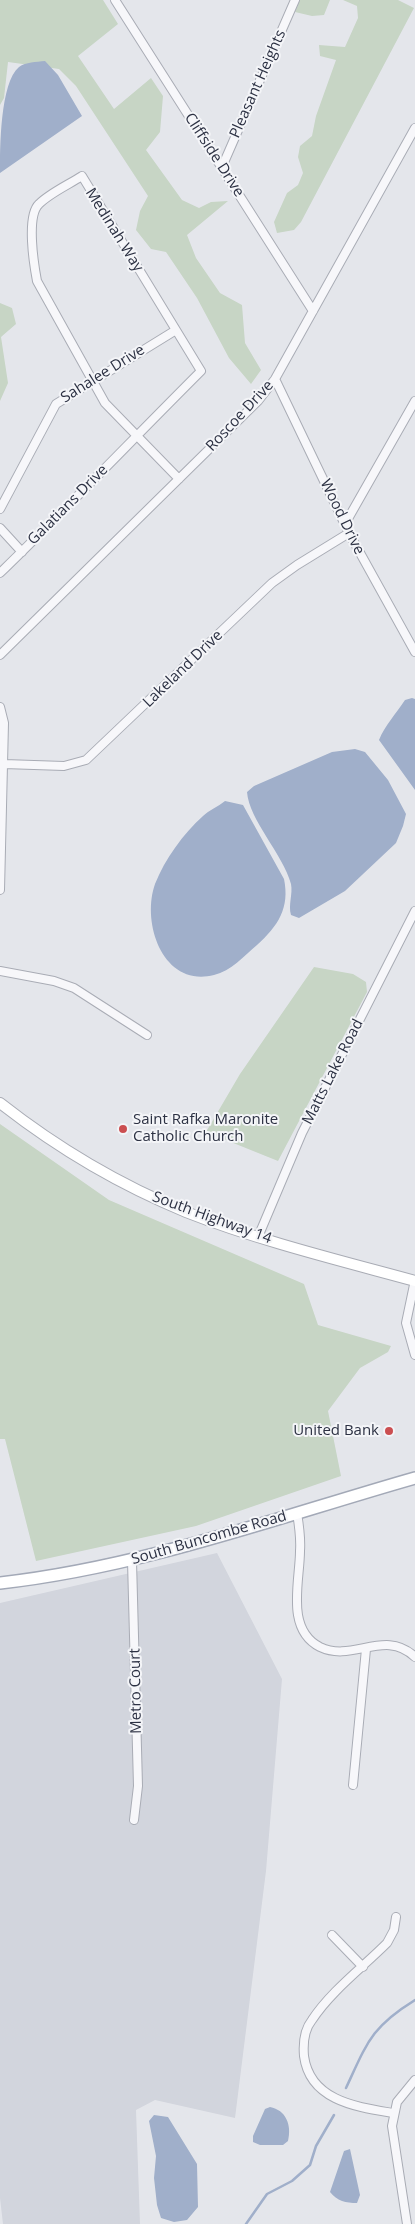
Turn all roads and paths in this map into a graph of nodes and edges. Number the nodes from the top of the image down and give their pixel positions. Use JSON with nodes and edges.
{"nodes":[{"id":1,"x":115,"y":0,"type":"edge"},
{"id":2,"x":295,"y":0,"type":"edge"},
{"id":3,"x":415,"y":128,"type":"edge"},
{"id":4,"x":222,"y":167,"type":"junction"},
{"id":5,"x":313,"y":311,"type":"junction"},
{"id":6,"x":176,"y":330,"type":"junction"},
{"id":7,"x":275,"y":379,"type":"junction"},
{"id":8,"x":93,"y":380,"type":"junction"},
{"id":9,"x":415,"y":401,"type":"edge"},
{"id":10,"x":136,"y":436,"type":"junction"},
{"id":11,"x":179,"y":479,"type":"junction"},
{"id":12,"x":0,"y":509,"type":"edge"},
{"id":13,"x":345,"y":524,"type":"junction"},
{"id":14,"x":0,"y":528,"type":"edge"},
{"id":15,"x":349,"y":533,"type":"junction"},
{"id":16,"x":22,"y":552,"type":"junction"},
{"id":17,"x":0,"y":573,"type":"edge"},
{"id":18,"x":415,"y":652,"type":"edge"},
{"id":19,"x":0,"y":655,"type":"edge"},
{"id":20,"x":0,"y":707,"type":"edge"},
{"id":21,"x":4,"y":764,"type":"junction"},
{"id":22,"x":0,"y":890,"type":"edge"},
{"id":23,"x":415,"y":911,"type":"edge"},
{"id":24,"x":0,"y":971,"type":"edge"},
{"id":25,"x":147,"y":1035,"type":"dead end"},
{"id":26,"x":0,"y":1103,"type":"edge"},
{"id":27,"x":258,"y":1237,"type":"junction"},
{"id":28,"x":415,"y":1281,"type":"edge"},
{"id":29,"x":415,"y":1355,"type":"edge"},
{"id":30,"x":415,"y":1478,"type":"edge"},
{"id":31,"x":297,"y":1513,"type":"junction"},
{"id":32,"x":132,"y":1561,"type":"junction"},
{"id":33,"x":0,"y":1584,"type":"edge"},
{"id":34,"x":366,"y":1649,"type":"junction"},
{"id":35,"x":415,"y":1658,"type":"edge"},
{"id":36,"x":352,"y":1785,"type":"dead end"},
{"id":37,"x":134,"y":1820,"type":"dead end"},
{"id":38,"x":396,"y":1917,"type":"dead end"},
{"id":39,"x":332,"y":1935,"type":"dead end"},
{"id":40,"x":363,"y":1966,"type":"junction"},
{"id":41,"x":415,"y":2080,"type":"edge"},
{"id":42,"x":393,"y":2113,"type":"junction"},
{"id":43,"x":407,"y":2224,"type":"edge"}],
"edges":[{"from":1,"to":4,"type":"street","name":"Cliffside Drive"},
{"from":2,"to":4,"type":"street","name":"Pleasant Heights"},
{"from":3,"to":5,"type":"street","name":"Roscoe Drive"},
{"from":4,"to":5,"type":"street","name":"Cliffside Drive"},
{"from":5,"to":7,"type":"street","name":"Roscoe Drive"},
{"from":6,"to":8,"type":"street","name":"Sahalee Drive"},
{"from":6,"to":8,"type":"street","name":"Medinah Way"},
{"from":6,"to":10,"type":"street","name":"Medinah Way"},
{"from":7,"to":11,"type":"street","name":"Roscoe Drive"},
{"from":7,"to":13,"type":"street","name":"Wood Drive"},
{"from":8,"to":10,"type":"street","name":"Medinah Way"},
{"from":8,"to":12,"type":"street","name":"Sahalee Drive"},
{"from":9,"to":13,"type":"street"},
{"from":10,"to":11,"type":"street","name":"Medinah Way"},
{"from":10,"to":16,"type":"street","name":"Galatians Drive"},
{"from":11,"to":19,"type":"street","name":"Roscoe Drive"},
{"from":13,"to":15,"type":"street","name":"Wood Drive"},
{"from":14,"to":16,"type":"street"},
{"from":15,"to":18,"type":"street","name":"Wood Drive"},
{"from":15,"to":21,"type":"street","name":"Lakeland Drive"},
{"from":16,"to":17,"type":"street","name":"Galatians Drive"},
{"from":20,"to":21,"type":"street"},
{"from":21,"to":22,"type":"street"},
{"from":23,"to":27,"type":"street","name":"Matts Lake Road"},
{"from":24,"to":25,"type":"street"},
{"from":26,"to":27,"type":"main road","name":"South Highway 14"},
{"from":27,"to":28,"type":"main road","name":"South Highway 14"},
{"from":28,"to":29,"type":"street"},
{"from":30,"to":31,"type":"main road","name":"South Buncombe Road"},
{"from":31,"to":32,"type":"main road","name":"South Buncombe Road"},
{"from":31,"to":34,"type":"street"},
{"from":32,"to":33,"type":"main road","name":"South Buncombe Road"},
{"from":32,"to":37,"type":"street","name":"Metro Court"},
{"from":34,"to":35,"type":"street"},
{"from":34,"to":36,"type":"street"},
{"from":38,"to":40,"type":"street"},
{"from":39,"to":40,"type":"street"},
{"from":40,"to":42,"type":"street"},
{"from":41,"to":42,"type":"street"},
{"from":42,"to":43,"type":"street"}]}
